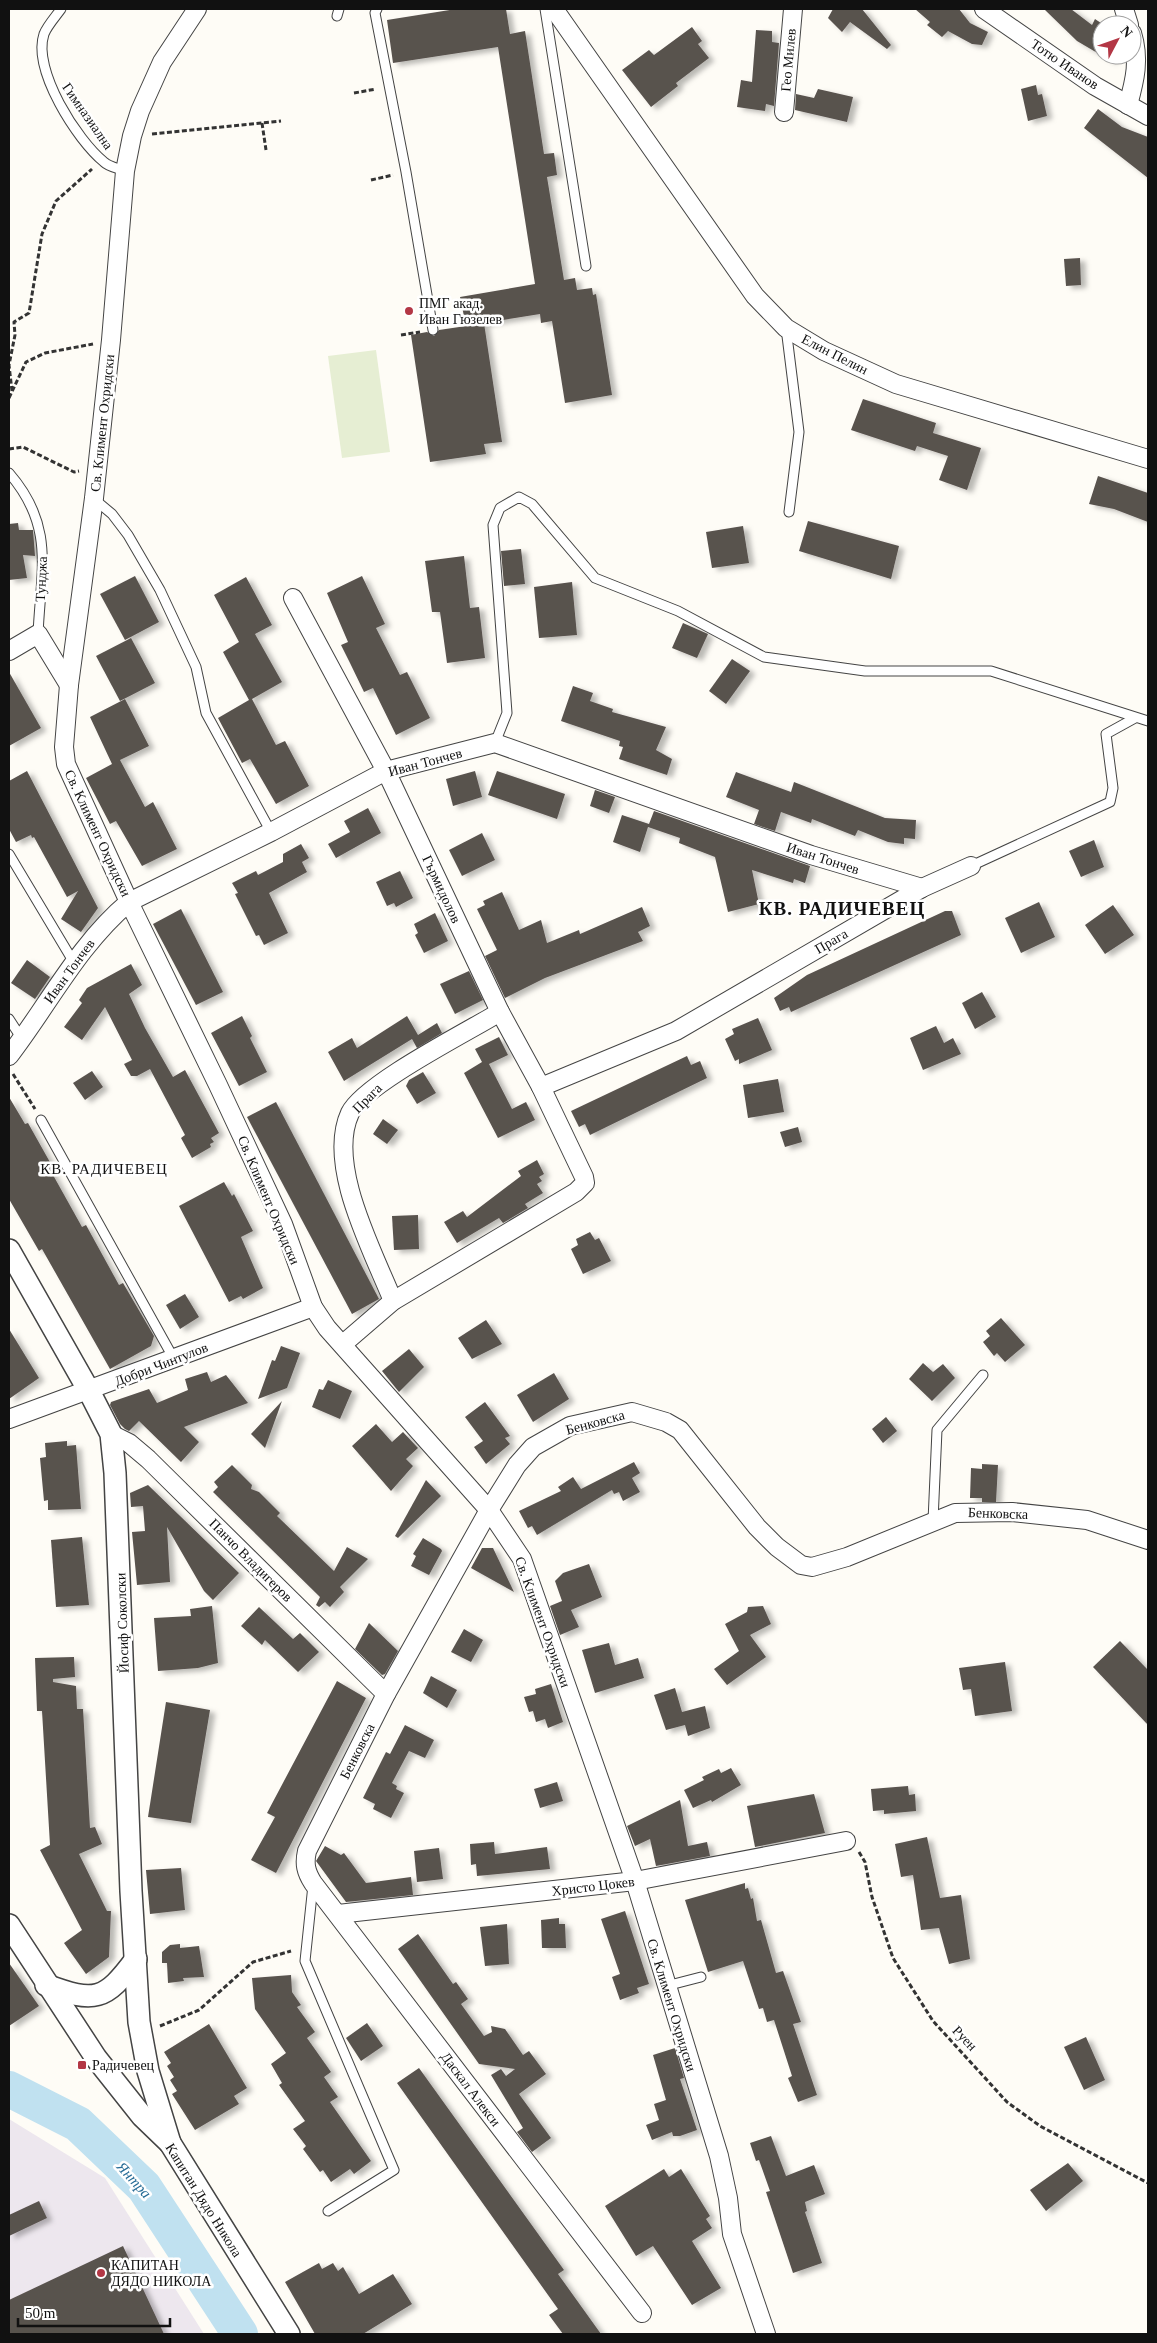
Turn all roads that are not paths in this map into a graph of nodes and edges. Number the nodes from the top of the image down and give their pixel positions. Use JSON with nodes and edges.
{"nodes":[{"id":1,"x":61,"y":9,"type":"edge"},
{"id":2,"x":197,"y":9,"type":"edge"},
{"id":3,"x":378,"y":9,"type":"edge"},
{"id":4,"x":545,"y":9,"type":"edge"},
{"id":5,"x":554,"y":9,"type":"edge"},
{"id":6,"x":793,"y":9,"type":"edge"},
{"id":7,"x":984,"y":9,"type":"edge"},
{"id":8,"x":1137,"y":65,"type":"edge"},
{"id":9,"x":1128,"y":105,"type":"junction"},
{"id":10,"x":784,"y":112,"type":"dead end"},
{"id":11,"x":1148,"y":116,"type":"edge"},
{"id":12,"x":125,"y":171,"type":"junction"},
{"id":13,"x":586,"y":266,"type":"dead end"},
{"id":14,"x":786,"y":328,"type":"junction"},
{"id":15,"x":433,"y":330,"type":"dead end"},
{"id":16,"x":1148,"y":459,"type":"edge"},
{"id":17,"x":9,"y":472,"type":"edge"},
{"id":18,"x":94,"y":498,"type":"junction"},
{"id":19,"x":789,"y":512,"type":"dead end"},
{"id":20,"x":293,"y":598,"type":"dead end"},
{"id":21,"x":38,"y":634,"type":"junction"},
{"id":22,"x":9,"y":652,"type":"edge"},
{"id":23,"x":70,"y":685,"type":"junction"},
{"id":24,"x":1135,"y":718,"type":"junction"},
{"id":25,"x":1148,"y":721,"type":"edge"},
{"id":26,"x":495,"y":743,"type":"junction"},
{"id":27,"x":386,"y":771,"type":"junction"},
{"id":28,"x":271,"y":832,"type":"junction"},
{"id":29,"x":9,"y":854,"type":"edge"},
{"id":30,"x":971,"y":866,"type":"joint"},
{"id":31,"x":922,"y":888,"type":"junction"},
{"id":32,"x":129,"y":902,"type":"junction"},
{"id":33,"x":74,"y":961,"type":"junction"},
{"id":34,"x":500,"y":1012,"type":"junction"},
{"id":35,"x":9,"y":1019,"type":"edge"},
{"id":36,"x":22,"y":1039,"type":"junction"},
{"id":37,"x":9,"y":1056,"type":"edge"},
{"id":38,"x":541,"y":1088,"type":"junction"},
{"id":39,"x":41,"y":1120,"type":"road end"},
{"id":40,"x":9,"y":1250,"type":"edge"},
{"id":41,"x":393,"y":1301,"type":"junction"},
{"id":42,"x":312,"y":1307,"type":"junction"},
{"id":43,"x":343,"y":1344,"type":"junction"},
{"id":44,"x":174,"y":1359,"type":"junction"},
{"id":45,"x":982,"y":1375,"type":"dead end"},
{"id":46,"x":89,"y":1391,"type":"junction"},
{"id":47,"x":9,"y":1419,"type":"edge"},
{"id":48,"x":110,"y":1434,"type":"junction"},
{"id":49,"x":489,"y":1510,"type":"junction"},
{"id":50,"x":933,"y":1521,"type":"junction"},
{"id":51,"x":1148,"y":1540,"type":"edge"},
{"id":52,"x":386,"y":1694,"type":"junction"},
{"id":53,"x":846,"y":1840,"type":"road end"},
{"id":54,"x":304,"y":1862,"type":"joint"},
{"id":55,"x":635,"y":1882,"type":"junction"},
{"id":56,"x":313,"y":1883,"type":"junction"},
{"id":57,"x":338,"y":1914,"type":"junction"},
{"id":58,"x":9,"y":1925,"type":"edge"},
{"id":59,"x":136,"y":1960,"type":"junction"},
{"id":60,"x":701,"y":1976,"type":"dead end"},
{"id":61,"x":46,"y":1985,"type":"junction"},
{"id":62,"x":666,"y":1986,"type":"junction"},
{"id":63,"x":170,"y":2143,"type":"junction"},
{"id":64,"x":328,"y":2211,"type":"dead end"},
{"id":65,"x":642,"y":2313,"type":"dead end"},
{"id":66,"x":288,"y":2334,"type":"edge"},
{"id":67,"x":766,"y":2334,"type":"edge"}],
"edges":[{"from":1,"to":12,"type":"lane","name":"Гимназиална"},
{"from":2,"to":12,"type":"street","name":"Св. Климент Охридски"},
{"from":3,"to":15,"type":"lane"},
{"from":4,"to":13,"type":"lane"},
{"from":5,"to":14,"type":"street","name":"Елин Пелин"},
{"from":6,"to":10,"type":"street","name":"Гео Милев"},
{"from":7,"to":9,"type":"street","name":"Тотю Иванов"},
{"from":8,"to":9,"type":"street"},
{"from":9,"to":11,"type":"street","name":"Тотю Иванов"},
{"from":12,"to":18,"type":"street","name":"Св. Климент Охридски"},
{"from":14,"to":16,"type":"street","name":"Елин Пелин"},
{"from":14,"to":19,"type":"lane"},
{"from":17,"to":21,"type":"lane","name":"Тунджа"},
{"from":18,"to":23,"type":"street","name":"Св. Климент Охридски"},
{"from":18,"to":28,"type":"lane"},
{"from":20,"to":27,"type":"street","name":"Гърмидолов"},
{"from":21,"to":22,"type":"street"},
{"from":21,"to":23,"type":"street"},
{"from":23,"to":32,"type":"street","name":"Св. Климент Охридски"},
{"from":24,"to":25,"type":"lane"},
{"from":24,"to":26,"type":"lane"},
{"from":24,"to":30,"type":"lane","name":"Прага"},
{"from":26,"to":27,"type":"street","name":"Иван Тончев"},
{"from":26,"to":31,"type":"street","name":"Иван Тончев"},
{"from":27,"to":28,"type":"street","name":"Иван Тончев"},
{"from":27,"to":34,"type":"street","name":"Гърмидолов"},
{"from":28,"to":32,"type":"street","name":"Иван Тончев"},
{"from":29,"to":33,"type":"lane"},
{"from":30,"to":31,"type":"street","name":"Прага"},
{"from":31,"to":38,"type":"street","name":"Прага"},
{"from":32,"to":33,"type":"street","name":"Иван Тончев"},
{"from":32,"to":42,"type":"street","name":"Св. Климент Охридски"},
{"from":33,"to":36,"type":"street","name":"Иван Тончев"},
{"from":34,"to":38,"type":"street","name":"Гърмидолов"},
{"from":34,"to":41,"type":"street","name":"Прага"},
{"from":35,"to":36,"type":"lane"},
{"from":36,"to":37,"type":"street","name":"Иван Тончев"},
{"from":38,"to":41,"type":"street","name":"Гърмидолов"},
{"from":39,"to":44,"type":"lane"},
{"from":40,"to":46,"type":"street","name":"Йосиф Соколски"},
{"from":41,"to":43,"type":"street"},
{"from":42,"to":43,"type":"street","name":"Св. Климент Охридски"},
{"from":42,"to":44,"type":"street","name":"Добри Чинтулов"},
{"from":43,"to":49,"type":"street","name":"Св. Климент Охридски"},
{"from":44,"to":46,"type":"street","name":"Добри Чинтулов"},
{"from":45,"to":50,"type":"lane"},
{"from":46,"to":47,"type":"street","name":"Добри Чинтулов"},
{"from":46,"to":48,"type":"street","name":"Йосиф Соколски"},
{"from":48,"to":52,"type":"street","name":"Панчо Владигеров"},
{"from":48,"to":59,"type":"street","name":"Йосиф Соколски"},
{"from":49,"to":50,"type":"street","name":"Бенковска"},
{"from":49,"to":52,"type":"street","name":"Бенковска"},
{"from":49,"to":55,"type":"street","name":"Св. Климент Охридски"},
{"from":50,"to":51,"type":"street","name":"Бенковска"},
{"from":52,"to":54,"type":"street","name":"Бенковска"},
{"from":53,"to":55,"type":"street","name":"Христо Цокев"},
{"from":54,"to":56,"type":"street","name":"Даскал Алекси"},
{"from":55,"to":57,"type":"street","name":"Христо Цокев"},
{"from":55,"to":62,"type":"street","name":"Св. Климент Охридски"},
{"from":56,"to":57,"type":"street","name":"Даскал Алекси"},
{"from":56,"to":64,"type":"lane"},
{"from":57,"to":65,"type":"street","name":"Даскал Алекси"},
{"from":58,"to":61,"type":"street","name":"Капитан Дядо Никола"},
{"from":59,"to":61,"type":"street"},
{"from":59,"to":63,"type":"street","name":"Йосиф Соколски"},
{"from":60,"to":62,"type":"lane"},
{"from":61,"to":63,"type":"street","name":"Капитан Дядо Никола"},
{"from":62,"to":67,"type":"street","name":"Св. Климент Охридски"},
{"from":63,"to":66,"type":"street","name":"Капитан Дядо Никола"}]}
